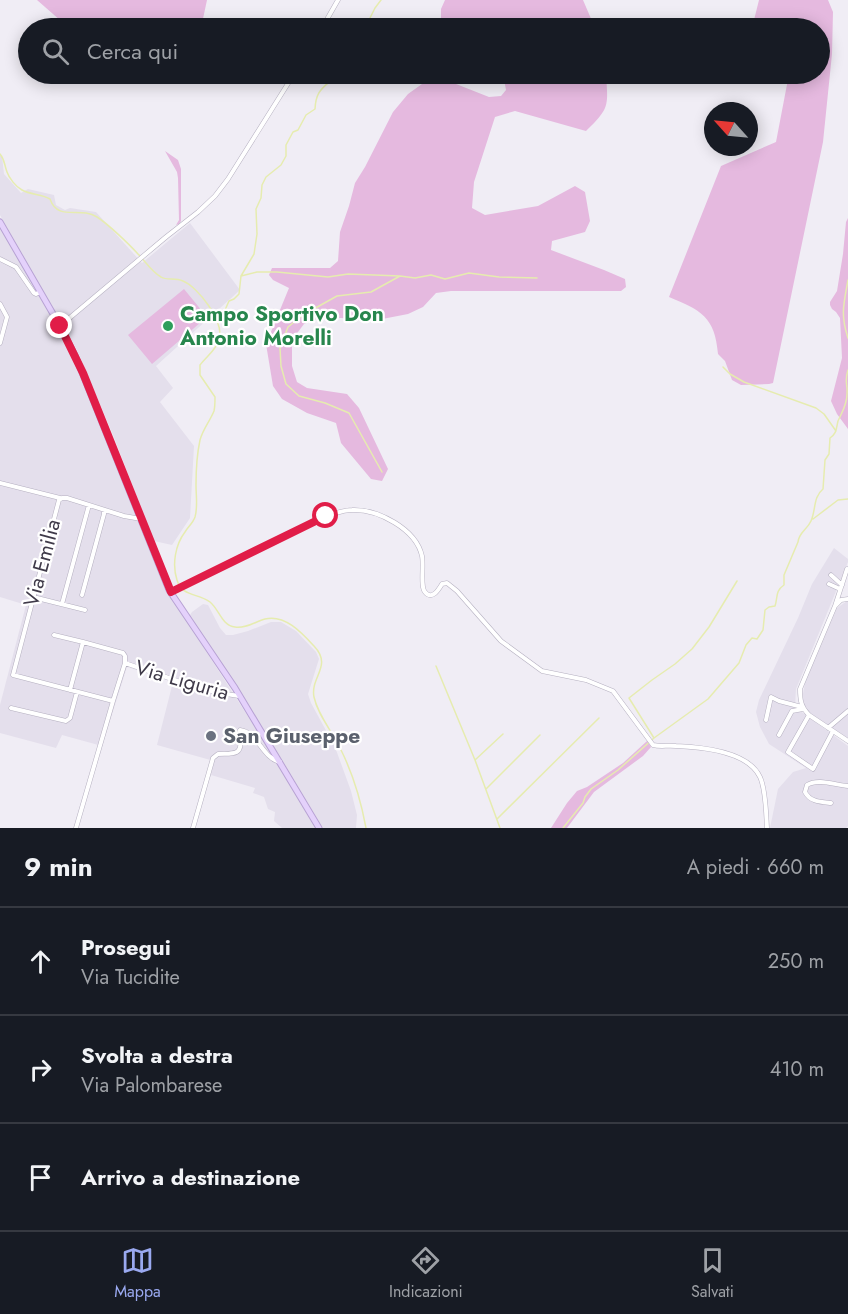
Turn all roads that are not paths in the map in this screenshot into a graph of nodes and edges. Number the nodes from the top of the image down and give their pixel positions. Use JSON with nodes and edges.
{"nodes":[{"id":1,"x":338,"y":0,"type":"edge"},
{"id":2,"x":328,"y":18,"type":"edge"},
{"id":3,"x":288,"y":84,"type":"edge"},
{"id":4,"x":0,"y":222,"type":"edge"},
{"id":5,"x":0,"y":259,"type":"edge"},
{"id":6,"x":40,"y":292,"type":"junction"},
{"id":7,"x":0,"y":304,"type":"edge"},
{"id":8,"x":60,"y":326,"type":"junction"},
{"id":9,"x":0,"y":343,"type":"edge"},
{"id":10,"x":0,"y":483,"type":"edge"},
{"id":11,"x":60,"y":498,"type":"junction"},
{"id":12,"x":89,"y":505,"type":"junction"},
{"id":13,"x":104,"y":510,"type":"junction"},
{"id":14,"x":141,"y":519,"type":"junction"},
{"id":15,"x":847,"y":569,"type":"edge"},
{"id":16,"x":831,"y":575,"type":"dead end"},
{"id":17,"x":829,"y":584,"type":"dead end"},
{"id":18,"x":841,"y":587,"type":"junction"},
{"id":19,"x":173,"y":591,"type":"junction"},
{"id":20,"x":82,"y":595,"type":"dead end"},
{"id":21,"x":33,"y":597,"type":"junction"},
{"id":22,"x":848,"y":599,"type":"edge"},
{"id":23,"x":62,"y":604,"type":"junction"},
{"id":24,"x":835,"y":606,"type":"junction"},
{"id":25,"x":85,"y":610,"type":"dead end"},
{"id":26,"x":54,"y":635,"type":"dead end"},
{"id":27,"x":83,"y":642,"type":"junction"},
{"id":28,"x":125,"y":663,"type":"junction"},
{"id":29,"x":13,"y":675,"type":"joint"},
{"id":30,"x":70,"y":690,"type":"junction"},
{"id":31,"x":77,"y":692,"type":"junction"},
{"id":32,"x":239,"y":696,"type":"junction"},
{"id":33,"x":113,"y":701,"type":"junction"},
{"id":34,"x":11,"y":708,"type":"dead end"},
{"id":35,"x":803,"y":708,"type":"junction"},
{"id":36,"x":848,"y":711,"type":"edge"},
{"id":37,"x":808,"y":715,"type":"junction"},
{"id":38,"x":766,"y":720,"type":"dead end"},
{"id":39,"x":831,"y":729,"type":"junction"},
{"id":40,"x":779,"y":735,"type":"dead end"},
{"id":41,"x":848,"y":741,"type":"edge"},
{"id":42,"x":280,"y":762,"type":"junction"},
{"id":43,"x":848,"y":786,"type":"edge"},
{"id":44,"x":831,"y":803,"type":"dead end"},
{"id":45,"x":76,"y":828,"type":"edge"},
{"id":46,"x":193,"y":828,"type":"edge"},
{"id":47,"x":319,"y":828,"type":"edge"},
{"id":48,"x":767,"y":828,"type":"edge"}],
"edges":[{"from":1,"to":2,"type":"street"},
{"from":3,"to":8,"type":"street"},
{"from":4,"to":6,"type":"main road"},
{"from":5,"to":6,"type":"street"},
{"from":6,"to":8,"type":"main road"},
{"from":7,"to":9,"type":"street"},
{"from":8,"to":14,"type":"main road"},
{"from":10,"to":11,"type":"street"},
{"from":11,"to":12,"type":"street","name":"Via Emilia"},
{"from":11,"to":21,"type":"street","name":"Via Emilia"},
{"from":12,"to":13,"type":"street","name":"Via Emilia"},
{"from":12,"to":23,"type":"street"},
{"from":13,"to":14,"type":"street","name":"Via Emilia"},
{"from":13,"to":20,"type":"street"},
{"from":14,"to":19,"type":"main road"},
{"from":15,"to":18,"type":"street"},
{"from":16,"to":18,"type":"street"},
{"from":17,"to":18,"type":"street"},
{"from":18,"to":24,"type":"street"},
{"from":19,"to":32,"type":"main road"},
{"from":19,"to":48,"type":"street"},
{"from":21,"to":23,"type":"street"},
{"from":21,"to":29,"type":"street","name":"Via Emilia"},
{"from":22,"to":24,"type":"street"},
{"from":23,"to":25,"type":"street"},
{"from":24,"to":35,"type":"street"},
{"from":26,"to":27,"type":"street"},
{"from":27,"to":28,"type":"street"},
{"from":27,"to":30,"type":"street"},
{"from":28,"to":32,"type":"street","name":"Via Liguria"},
{"from":28,"to":33,"type":"street","name":"Via Liguria"},
{"from":29,"to":30,"type":"street","name":"Via Liguria"},
{"from":30,"to":31,"type":"street","name":"Via Liguria"},
{"from":31,"to":33,"type":"street","name":"Via Liguria"},
{"from":31,"to":34,"type":"street"},
{"from":32,"to":42,"type":"main road"},
{"from":33,"to":45,"type":"street"},
{"from":35,"to":37,"type":"street"},
{"from":35,"to":38,"type":"street"},
{"from":35,"to":40,"type":"street"},
{"from":36,"to":39,"type":"street"},
{"from":37,"to":39,"type":"street"},
{"from":37,"to":39,"type":"street"},
{"from":39,"to":41,"type":"street"},
{"from":42,"to":46,"type":"street"},
{"from":42,"to":47,"type":"main road"},
{"from":43,"to":44,"type":"street"}]}
